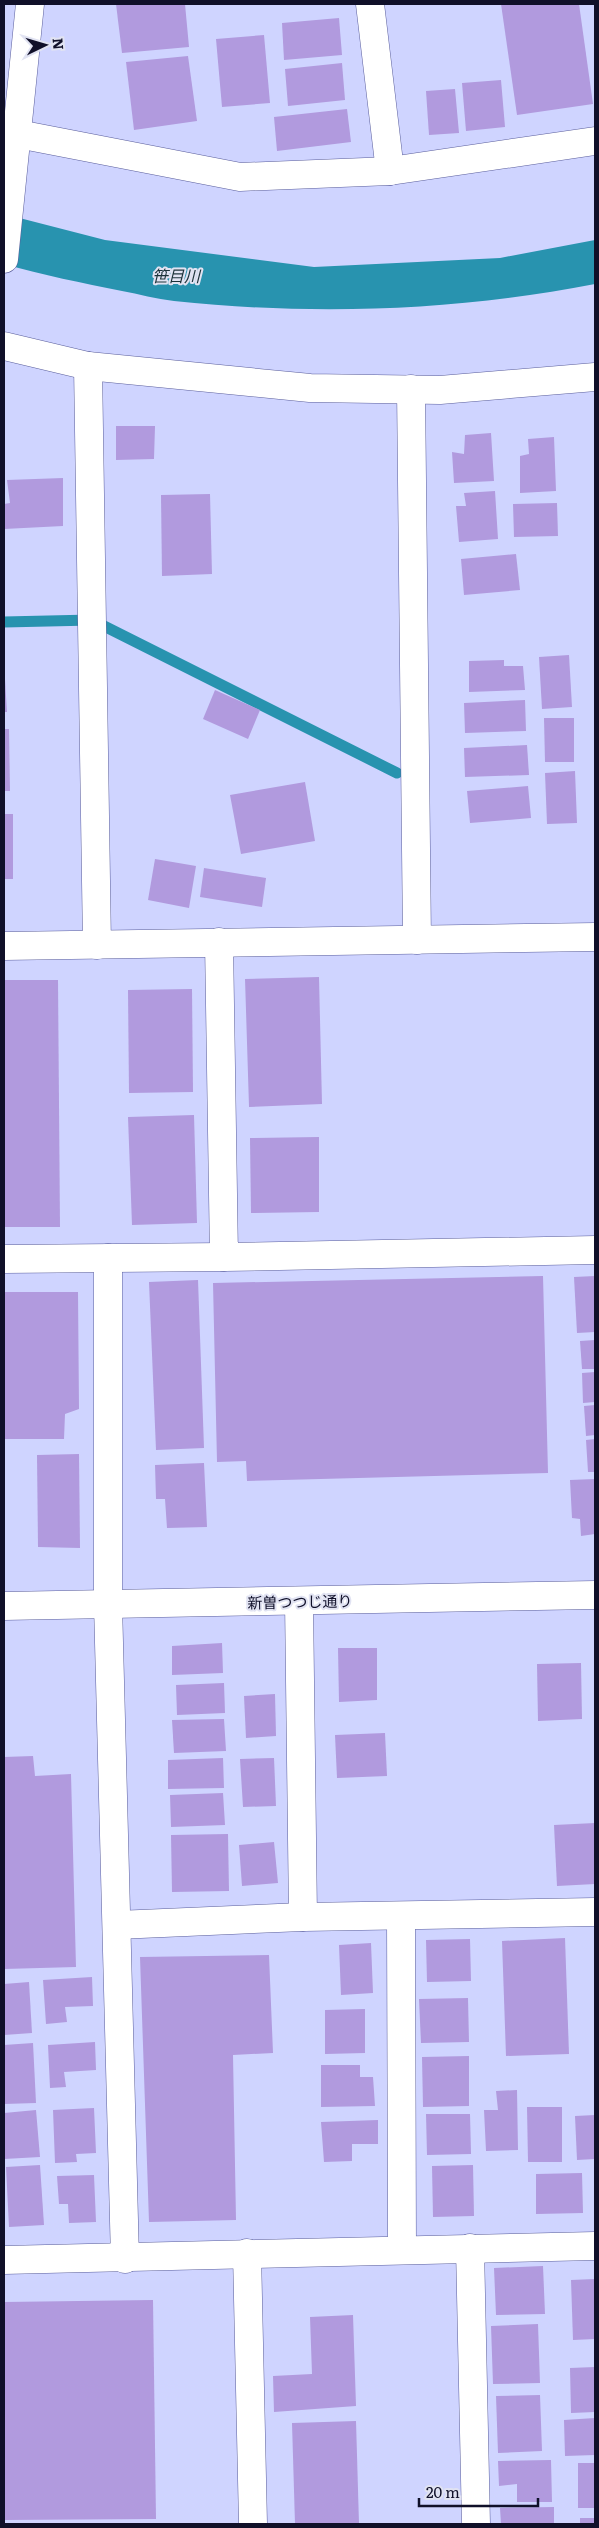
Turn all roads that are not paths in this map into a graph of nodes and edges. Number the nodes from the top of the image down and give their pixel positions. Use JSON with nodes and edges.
{"nodes":[{"id":1,"x":30,"y":4,"type":"edge"},
{"id":2,"x":370,"y":4,"type":"edge"},
{"id":3,"x":12,"y":138,"type":"edge"},
{"id":4,"x":595,"y":142,"type":"edge"},
{"id":5,"x":390,"y":171,"type":"junction"},
{"id":6,"x":4,"y":259,"type":"edge"},
{"id":7,"x":4,"y":346,"type":"edge"},
{"id":8,"x":88,"y":366,"type":"junction"},
{"id":9,"x":595,"y":377,"type":"edge"},
{"id":10,"x":410,"y":389,"type":"junction"},
{"id":11,"x":595,"y":937,"type":"edge"},
{"id":12,"x":417,"y":940,"type":"junction"},
{"id":13,"x":220,"y":942,"type":"junction"},
{"id":14,"x":97,"y":945,"type":"junction"},
{"id":15,"x":4,"y":946,"type":"edge"},
{"id":16,"x":595,"y":1250,"type":"edge"},
{"id":17,"x":224,"y":1257,"type":"junction"},
{"id":18,"x":108,"y":1258,"type":"junction"},
{"id":19,"x":4,"y":1259,"type":"edge"},
{"id":20,"x":595,"y":1595,"type":"edge"},
{"id":21,"x":300,"y":1601,"type":"junction"},
{"id":22,"x":108,"y":1604,"type":"junction"},
{"id":23,"x":4,"y":1606,"type":"edge"},
{"id":24,"x":595,"y":1912,"type":"edge"},
{"id":25,"x":401,"y":1916,"type":"junction"},
{"id":26,"x":303,"y":1917,"type":"junction"},
{"id":27,"x":117,"y":1925,"type":"junction"},
{"id":28,"x":595,"y":2246,"type":"edge"},
{"id":29,"x":470,"y":2248,"type":"junction"},
{"id":30,"x":402,"y":2249,"type":"junction"},
{"id":31,"x":247,"y":2253,"type":"junction"},
{"id":32,"x":125,"y":2259,"type":"junction"},
{"id":33,"x":4,"y":2260,"type":"edge"},
{"id":34,"x":253,"y":2524,"type":"edge"},
{"id":35,"x":476,"y":2524,"type":"edge"}],
"edges":[{"from":1,"to":3,"type":"street"},
{"from":2,"to":5,"type":"street"},
{"from":3,"to":5,"type":"street"},
{"from":3,"to":6,"type":"street"},
{"from":4,"to":5,"type":"street"},
{"from":7,"to":8,"type":"street"},
{"from":8,"to":10,"type":"street"},
{"from":8,"to":14,"type":"street"},
{"from":9,"to":10,"type":"street"},
{"from":10,"to":12,"type":"street"},
{"from":11,"to":12,"type":"street"},
{"from":12,"to":13,"type":"street"},
{"from":13,"to":14,"type":"street"},
{"from":13,"to":17,"type":"street"},
{"from":14,"to":15,"type":"street"},
{"from":16,"to":17,"type":"street"},
{"from":17,"to":18,"type":"street"},
{"from":18,"to":19,"type":"street"},
{"from":18,"to":22,"type":"street"},
{"from":20,"to":21,"type":"street","name":"新曽つつじ通り"},
{"from":21,"to":22,"type":"street","name":"新曽つつじ通り"},
{"from":21,"to":26,"type":"street"},
{"from":22,"to":23,"type":"street","name":"新曽つつじ通り"},
{"from":22,"to":27,"type":"street"},
{"from":24,"to":25,"type":"street"},
{"from":25,"to":26,"type":"street"},
{"from":25,"to":30,"type":"street"},
{"from":26,"to":27,"type":"street"},
{"from":27,"to":32,"type":"street"},
{"from":28,"to":29,"type":"street"},
{"from":29,"to":30,"type":"street"},
{"from":29,"to":35,"type":"street"},
{"from":30,"to":31,"type":"street"},
{"from":31,"to":32,"type":"street"},
{"from":31,"to":34,"type":"street"},
{"from":32,"to":33,"type":"street"}]}
